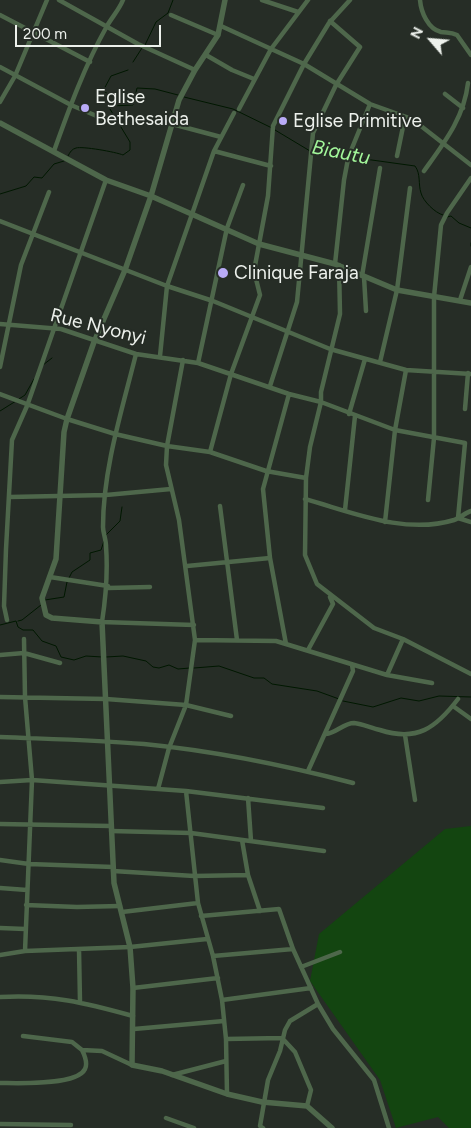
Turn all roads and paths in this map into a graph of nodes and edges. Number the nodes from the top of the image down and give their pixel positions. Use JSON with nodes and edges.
{"nodes":[{"id":1,"x":47,"y":0,"type":"edge"},
{"id":2,"x":58,"y":0,"type":"edge"},
{"id":3,"x":124,"y":0,"type":"edge"},
{"id":4,"x":225,"y":0,"type":"edge"},
{"id":5,"x":262,"y":0,"type":"edge"},
{"id":6,"x":308,"y":0,"type":"edge"},
{"id":7,"x":350,"y":0,"type":"edge"},
{"id":8,"x":420,"y":0,"type":"edge"},
{"id":9,"x":271,"y":2,"type":"edge"},
{"id":10,"x":298,"y":12,"type":"junction"},
{"id":11,"x":0,"y":14,"type":"edge"},
{"id":12,"x":171,"y":15,"type":"dead end"},
{"id":13,"x":330,"y":21,"type":"junction"},
{"id":14,"x":108,"y":26,"type":"junction"},
{"id":15,"x":221,"y":26,"type":"junction"},
{"id":16,"x":34,"y":33,"type":"junction"},
{"id":17,"x":218,"y":35,"type":"junction"},
{"id":18,"x":271,"y":49,"type":"junction"},
{"id":19,"x":206,"y":55,"type":"junction"},
{"id":20,"x":471,"y":55,"type":"edge"},
{"id":21,"x":90,"y":62,"type":"junction"},
{"id":22,"x":304,"y":64,"type":"junction"},
{"id":23,"x":0,"y":67,"type":"edge"},
{"id":24,"x":195,"y":70,"type":"junction"},
{"id":25,"x":15,"y":76,"type":"junction"},
{"id":26,"x":254,"y":79,"type":"junction"},
{"id":27,"x":468,"y":83,"type":"dead end"},
{"id":28,"x":336,"y":85,"type":"junction"},
{"id":29,"x":445,"y":94,"type":"dead end"},
{"id":30,"x":0,"y":102,"type":"edge"},
{"id":31,"x":370,"y":104,"type":"junction"},
{"id":32,"x":71,"y":105,"type":"junction"},
{"id":33,"x":463,"y":108,"type":"junction"},
{"id":34,"x":239,"y":109,"type":"dead end"},
{"id":35,"x":234,"y":113,"type":"dead end"},
{"id":36,"x":405,"y":117,"type":"junction"},
{"id":37,"x":106,"y":120,"type":"dead end"},
{"id":38,"x":0,"y":123,"type":"edge"},
{"id":39,"x":172,"y":124,"type":"junction"},
{"id":40,"x":221,"y":137,"type":"junction"},
{"id":41,"x":442,"y":145,"type":"junction"},
{"id":42,"x":54,"y":151,"type":"junction"},
{"id":43,"x":214,"y":151,"type":"junction"},
{"id":44,"x":350,"y":153,"type":"dead end"},
{"id":45,"x":397,"y":156,"type":"dead end"},
{"id":46,"x":348,"y":159,"type":"dead end"},
{"id":47,"x":271,"y":166,"type":"junction"},
{"id":48,"x":471,"y":166,"type":"edge"},
{"id":49,"x":380,"y":168,"type":"dead end"},
{"id":50,"x":424,"y":171,"type":"dead end"},
{"id":51,"x":471,"y":178,"type":"edge"},
{"id":52,"x":106,"y":180,"type":"junction"},
{"id":53,"x":242,"y":185,"type":"dead end"},
{"id":54,"x":410,"y":188,"type":"dead end"},
{"id":55,"x":48,"y":192,"type":"dead end"},
{"id":56,"x":151,"y":196,"type":"junction"},
{"id":57,"x":193,"y":214,"type":"junction"},
{"id":58,"x":0,"y":221,"type":"edge"},
{"id":59,"x":227,"y":228,"type":"junction"},
{"id":60,"x":33,"y":232,"type":"junction"},
{"id":61,"x":259,"y":244,"type":"junction"},
{"id":62,"x":80,"y":251,"type":"junction"},
{"id":63,"x":300,"y":256,"type":"junction"},
{"id":64,"x":337,"y":264,"type":"junction"},
{"id":65,"x":471,"y":267,"type":"edge"},
{"id":66,"x":125,"y":270,"type":"junction"},
{"id":67,"x":363,"y":276,"type":"junction"},
{"id":68,"x":167,"y":286,"type":"junction"},
{"id":69,"x":397,"y":290,"type":"junction"},
{"id":70,"x":434,"y":297,"type":"junction"},
{"id":71,"x":460,"y":300,"type":"junction"},
{"id":72,"x":213,"y":301,"type":"junction"},
{"id":73,"x":471,"y":303,"type":"edge"},
{"id":74,"x":366,"y":311,"type":"dead end"},
{"id":75,"x":254,"y":317,"type":"junction"},
{"id":76,"x":0,"y":324,"type":"edge"},
{"id":77,"x":8,"y":325,"type":"junction"},
{"id":78,"x":52,"y":329,"type":"junction"},
{"id":79,"x":290,"y":331,"type":"junction"},
{"id":80,"x":94,"y":342,"type":"junction"},
{"id":81,"x":330,"y":349,"type":"junction"},
{"id":82,"x":136,"y":354,"type":"junction"},
{"id":83,"x":160,"y":356,"type":"junction"},
{"id":84,"x":365,"y":358,"type":"junction"},
{"id":85,"x":183,"y":360,"type":"junction"},
{"id":86,"x":380,"y":362,"type":"junction"},
{"id":87,"x":198,"y":363,"type":"junction"},
{"id":88,"x":0,"y":367,"type":"edge"},
{"id":89,"x":406,"y":370,"type":"junction"},
{"id":90,"x":435,"y":372,"type":"junction"},
{"id":91,"x":470,"y":373,"type":"edge"},
{"id":92,"x":231,"y":374,"type":"junction"},
{"id":93,"x":270,"y":386,"type":"junction"},
{"id":94,"x":0,"y":394,"type":"edge"},
{"id":95,"x":289,"y":394,"type":"junction"},
{"id":96,"x":321,"y":402,"type":"junction"},
{"id":97,"x":27,"y":406,"type":"junction"},
{"id":98,"x":465,"y":409,"type":"dead end"},
{"id":99,"x":349,"y":414,"type":"junction"},
{"id":100,"x":355,"y":416,"type":"junction"},
{"id":101,"x":67,"y":419,"type":"junction"},
{"id":102,"x":395,"y":430,"type":"junction"},
{"id":103,"x":115,"y":434,"type":"junction"},
{"id":104,"x":434,"y":438,"type":"junction"},
{"id":105,"x":167,"y":446,"type":"junction"},
{"id":106,"x":210,"y":452,"type":"junction"},
{"id":107,"x":266,"y":471,"type":"junction"},
{"id":108,"x":306,"y":478,"type":"junction"},
{"id":109,"x":171,"y":489,"type":"junction"},
{"id":110,"x":59,"y":495,"type":"junction"},
{"id":111,"x":106,"y":495,"type":"junction"},
{"id":112,"x":10,"y":498,"type":"junction"},
{"id":113,"x":305,"y":499,"type":"junction"},
{"id":114,"x":428,"y":500,"type":"dead end"},
{"id":115,"x":220,"y":506,"type":"dead end"},
{"id":116,"x":345,"y":510,"type":"junction"},
{"id":117,"x":471,"y":510,"type":"edge"},
{"id":118,"x":458,"y":518,"type":"junction"},
{"id":119,"x":385,"y":522,"type":"junction"},
{"id":120,"x":471,"y":522,"type":"edge"},
{"id":121,"x":270,"y":558,"type":"junction"},
{"id":122,"x":227,"y":563,"type":"junction"},
{"id":123,"x":187,"y":566,"type":"junction"},
{"id":124,"x":50,"y":578,"type":"junction"},
{"id":125,"x":108,"y":587,"type":"junction"},
{"id":126,"x":150,"y":587,"type":"dead end"},
{"id":127,"x":326,"y":592,"type":"junction"},
{"id":128,"x":2,"y":606,"type":"edge"},
{"id":129,"x":7,"y":620,"type":"dead end"},
{"id":130,"x":102,"y":622,"type":"junction"},
{"id":131,"x":194,"y":625,"type":"junction"},
{"id":132,"x":24,"y":639,"type":"dead end"},
{"id":133,"x":403,"y":639,"type":"junction"},
{"id":134,"x":195,"y":640,"type":"junction"},
{"id":135,"x":237,"y":640,"type":"junction"},
{"id":136,"x":286,"y":644,"type":"junction"},
{"id":137,"x":308,"y":650,"type":"junction"},
{"id":138,"x":24,"y":653,"type":"junction"},
{"id":139,"x":0,"y":655,"type":"edge"},
{"id":140,"x":60,"y":663,"type":"dead end"},
{"id":141,"x":352,"y":664,"type":"junction"},
{"id":142,"x":387,"y":674,"type":"junction"},
{"id":143,"x":471,"y":674,"type":"edge"},
{"id":144,"x":432,"y":683,"type":"dead end"},
{"id":145,"x":0,"y":697,"type":"edge"},
{"id":146,"x":25,"y":697,"type":"junction"},
{"id":147,"x":106,"y":699,"type":"junction"},
{"id":148,"x":458,"y":699,"type":"dead end"},
{"id":149,"x":186,"y":705,"type":"junction"},
{"id":150,"x":453,"y":706,"type":"junction"},
{"id":151,"x":232,"y":716,"type":"dead end"},
{"id":152,"x":471,"y":719,"type":"edge"},
{"id":153,"x":326,"y":734,"type":"junction"},
{"id":154,"x":405,"y":735,"type":"junction"},
{"id":155,"x":0,"y":737,"type":"edge"},
{"id":156,"x":29,"y":738,"type":"junction"},
{"id":157,"x":108,"y":742,"type":"junction"},
{"id":158,"x":169,"y":748,"type":"junction"},
{"id":159,"x":308,"y":771,"type":"junction"},
{"id":160,"x":32,"y":780,"type":"junction"},
{"id":161,"x":0,"y":782,"type":"edge"},
{"id":162,"x":353,"y":783,"type":"dead end"},
{"id":163,"x":110,"y":785,"type":"junction"},
{"id":164,"x":158,"y":789,"type":"junction"},
{"id":165,"x":186,"y":791,"type":"junction"},
{"id":166,"x":248,"y":798,"type":"junction"},
{"id":167,"x":415,"y":800,"type":"dead end"},
{"id":168,"x":323,"y":808,"type":"dead end"},
{"id":169,"x":0,"y":824,"type":"edge"},
{"id":170,"x":31,"y":824,"type":"junction"},
{"id":171,"x":111,"y":828,"type":"junction"},
{"id":172,"x":191,"y":833,"type":"junction"},
{"id":173,"x":242,"y":840,"type":"junction"},
{"id":174,"x":251,"y":841,"type":"junction"},
{"id":175,"x":324,"y":851,"type":"dead end"},
{"id":176,"x":0,"y":860,"type":"edge"},
{"id":177,"x":29,"y":864,"type":"junction"},
{"id":178,"x":113,"y":869,"type":"junction"},
{"id":179,"x":248,"y":875,"type":"junction"},
{"id":180,"x":194,"y":876,"type":"junction"},
{"id":181,"x":0,"y":888,"type":"edge"},
{"id":182,"x":27,"y":890,"type":"junction"},
{"id":183,"x":26,"y":904,"type":"junction"},
{"id":184,"x":198,"y":904,"type":"junction"},
{"id":185,"x":120,"y":906,"type":"junction"},
{"id":186,"x":260,"y":911,"type":"junction"},
{"id":187,"x":122,"y":912,"type":"junction"},
{"id":188,"x":201,"y":916,"type":"junction"},
{"id":189,"x":0,"y":928,"type":"edge"},
{"id":190,"x":25,"y":929,"type":"junction"},
{"id":191,"x":207,"y":939,"type":"junction"},
{"id":192,"x":130,"y":948,"type":"junction"},
{"id":193,"x":79,"y":949,"type":"junction"},
{"id":194,"x":293,"y":949,"type":"junction"},
{"id":195,"x":25,"y":951,"type":"junction"},
{"id":196,"x":340,"y":952,"type":"dead end"},
{"id":197,"x":0,"y":955,"type":"edge"},
{"id":198,"x":213,"y":956,"type":"junction"},
{"id":199,"x":301,"y":967,"type":"junction"},
{"id":200,"x":218,"y":978,"type":"junction"},
{"id":201,"x":133,"y":988,"type":"junction"},
{"id":202,"x":311,"y":988,"type":"junction"},
{"id":203,"x":0,"y":998,"type":"edge"},
{"id":204,"x":222,"y":1000,"type":"junction"},
{"id":205,"x":80,"y":1002,"type":"junction"},
{"id":206,"x":318,"y":1004,"type":"junction"},
{"id":207,"x":133,"y":1016,"type":"junction"},
{"id":208,"x":224,"y":1021,"type":"junction"},
{"id":209,"x":134,"y":1029,"type":"junction"},
{"id":210,"x":23,"y":1036,"type":"dead end"},
{"id":211,"x":226,"y":1038,"type":"junction"},
{"id":212,"x":282,"y":1038,"type":"junction"},
{"id":213,"x":82,"y":1050,"type":"junction"},
{"id":214,"x":226,"y":1061,"type":"junction"},
{"id":215,"x":132,"y":1065,"type":"junction"},
{"id":216,"x":171,"y":1075,"type":"junction"},
{"id":217,"x":0,"y":1083,"type":"edge"},
{"id":218,"x":227,"y":1094,"type":"junction"},
{"id":219,"x":262,"y":1102,"type":"junction"},
{"id":220,"x":306,"y":1106,"type":"junction"},
{"id":221,"x":166,"y":1118,"type":"dead end"},
{"id":222,"x":0,"y":1124,"type":"edge"},
{"id":223,"x":71,"y":1125,"type":"dead end"},
{"id":224,"x":7,"y":1126,"type":"edge"},
{"id":225,"x":261,"y":1127,"type":"edge"},
{"id":226,"x":194,"y":1128,"type":"edge"},
{"id":227,"x":332,"y":1128,"type":"edge"},
{"id":228,"x":389,"y":1128,"type":"edge"}],
"edges":[{"from":1,"to":16,"type":"street"},
{"from":2,"to":14,"type":"street"},
{"from":3,"to":14,"type":"street"},
{"from":4,"to":15,"type":"street"},
{"from":5,"to":9,"type":"street"},
{"from":6,"to":10,"type":"street"},
{"from":7,"to":13,"type":"street"},
{"from":8,"to":20,"type":"street"},
{"from":9,"to":10,"type":"street"},
{"from":10,"to":18,"type":"street"},
{"from":11,"to":16,"type":"street"},
{"from":12,"to":17,"type":"street"},
{"from":13,"to":22,"type":"street"},
{"from":13,"to":28,"type":"street"},
{"from":14,"to":21,"type":"street"},
{"from":14,"to":24,"type":"street"},
{"from":15,"to":17,"type":"street"},
{"from":15,"to":18,"type":"street"},
{"from":16,"to":21,"type":"street"},
{"from":16,"to":25,"type":"street"},
{"from":17,"to":19,"type":"street"},
{"from":18,"to":22,"type":"street"},
{"from":18,"to":26,"type":"street"},
{"from":19,"to":24,"type":"street"},
{"from":19,"to":26,"type":"street"},
{"from":21,"to":32,"type":"street"},
{"from":22,"to":28,"type":"street"},
{"from":22,"to":47,"type":"street"},
{"from":23,"to":25,"type":"street"},
{"from":24,"to":39,"type":"street"},
{"from":25,"to":30,"type":"street"},
{"from":25,"to":32,"type":"street"},
{"from":26,"to":34,"type":"street"},
{"from":27,"to":33,"type":"street"},
{"from":28,"to":31,"type":"street"},
{"from":28,"to":63,"type":"street"},
{"from":29,"to":33,"type":"street"},
{"from":31,"to":36,"type":"street"},
{"from":31,"to":44,"type":"street"},
{"from":32,"to":37,"type":"street"},
{"from":32,"to":42,"type":"street"},
{"from":33,"to":41,"type":"street"},
{"from":35,"to":40,"type":"street"},
{"from":36,"to":41,"type":"street"},
{"from":36,"to":45,"type":"street"},
{"from":38,"to":42,"type":"street"},
{"from":39,"to":40,"type":"street"},
{"from":39,"to":56,"type":"street"},
{"from":40,"to":43,"type":"street"},
{"from":41,"to":48,"type":"street"},
{"from":41,"to":50,"type":"street"},
{"from":42,"to":52,"type":"street"},
{"from":43,"to":47,"type":"street"},
{"from":43,"to":57,"type":"street"},
{"from":46,"to":64,"type":"street"},
{"from":47,"to":61,"type":"street"},
{"from":49,"to":67,"type":"street"},
{"from":51,"to":70,"type":"street"},
{"from":52,"to":56,"type":"street"},
{"from":52,"to":62,"type":"street"},
{"from":53,"to":59,"type":"street"},
{"from":54,"to":69,"type":"street"},
{"from":55,"to":60,"type":"street"},
{"from":56,"to":57,"type":"street"},
{"from":56,"to":66,"type":"street"},
{"from":57,"to":59,"type":"street"},
{"from":57,"to":68,"type":"street"},
{"from":58,"to":60,"type":"street"},
{"from":59,"to":61,"type":"street"},
{"from":59,"to":72,"type":"street"},
{"from":60,"to":62,"type":"street"},
{"from":60,"to":77,"type":"street"},
{"from":61,"to":63,"type":"street"},
{"from":61,"to":75,"type":"street"},
{"from":62,"to":66,"type":"street"},
{"from":62,"to":78,"type":"street"},
{"from":63,"to":64,"type":"street"},
{"from":63,"to":79,"type":"street"},
{"from":64,"to":67,"type":"street"},
{"from":64,"to":81,"type":"street"},
{"from":65,"to":71,"type":"street"},
{"from":66,"to":68,"type":"street"},
{"from":66,"to":80,"type":"street"},
{"from":67,"to":69,"type":"street"},
{"from":67,"to":74,"type":"street"},
{"from":68,"to":72,"type":"street"},
{"from":68,"to":83,"type":"street"},
{"from":69,"to":70,"type":"street"},
{"from":69,"to":86,"type":"street"},
{"from":70,"to":71,"type":"street"},
{"from":70,"to":90,"type":"street"},
{"from":71,"to":73,"type":"street"},
{"from":72,"to":75,"type":"street"},
{"from":72,"to":87,"type":"street"},
{"from":75,"to":79,"type":"street"},
{"from":75,"to":92,"type":"street"},
{"from":76,"to":77,"type":"street","name":"Rue Nyonyi"},
{"from":77,"to":78,"type":"street","name":"Rue Nyonyi"},
{"from":77,"to":88,"type":"street"},
{"from":78,"to":80,"type":"street","name":"Rue Nyonyi"},
{"from":78,"to":97,"type":"street"},
{"from":79,"to":81,"type":"street"},
{"from":79,"to":93,"type":"street"},
{"from":80,"to":82,"type":"street","name":"Rue Nyonyi"},
{"from":80,"to":101,"type":"street"},
{"from":81,"to":84,"type":"street"},
{"from":81,"to":96,"type":"street"},
{"from":82,"to":83,"type":"street","name":"Rue Nyonyi"},
{"from":82,"to":103,"type":"street"},
{"from":83,"to":85,"type":"street","name":"Rue Nyonyi"},
{"from":84,"to":86,"type":"street"},
{"from":84,"to":99,"type":"street"},
{"from":85,"to":87,"type":"street","name":"Rue Nyonyi"},
{"from":85,"to":105,"type":"street"},
{"from":86,"to":89,"type":"street"},
{"from":87,"to":92,"type":"street","name":"Rue Nyonyi"},
{"from":89,"to":90,"type":"street"},
{"from":89,"to":102,"type":"street"},
{"from":90,"to":91,"type":"street"},
{"from":90,"to":104,"type":"street"},
{"from":91,"to":98,"type":"street"},
{"from":92,"to":93,"type":"street","name":"Rue Nyonyi"},
{"from":92,"to":106,"type":"street"},
{"from":93,"to":95,"type":"street","name":"Rue Nyonyi"},
{"from":94,"to":97,"type":"street"},
{"from":95,"to":96,"type":"street","name":"Rue Nyonyi"},
{"from":95,"to":107,"type":"street"},
{"from":96,"to":99,"type":"street","name":"Rue Nyonyi"},
{"from":96,"to":108,"type":"street"},
{"from":97,"to":101,"type":"street"},
{"from":97,"to":112,"type":"street"},
{"from":99,"to":100,"type":"street","name":"Rue Nyonyi"},
{"from":100,"to":102,"type":"street","name":"Rue Nyonyi"},
{"from":100,"to":116,"type":"street"},
{"from":101,"to":103,"type":"street"},
{"from":101,"to":110,"type":"street"},
{"from":102,"to":104,"type":"street","name":"Rue Nyonyi"},
{"from":102,"to":119,"type":"street"},
{"from":103,"to":105,"type":"street"},
{"from":103,"to":111,"type":"street"},
{"from":104,"to":114,"type":"street"},
{"from":104,"to":118,"type":"street","name":"Rue Nyonyi"},
{"from":105,"to":106,"type":"street"},
{"from":105,"to":109,"type":"street"},
{"from":106,"to":107,"type":"street"},
{"from":107,"to":108,"type":"street"},
{"from":107,"to":121,"type":"street"},
{"from":108,"to":113,"type":"street"},
{"from":109,"to":111,"type":"street"},
{"from":109,"to":123,"type":"street"},
{"from":110,"to":111,"type":"street"},
{"from":110,"to":112,"type":"street"},
{"from":110,"to":124,"type":"street"},
{"from":111,"to":125,"type":"street"},
{"from":112,"to":128,"type":"street"},
{"from":113,"to":116,"type":"street"},
{"from":113,"to":127,"type":"street"},
{"from":115,"to":122,"type":"street"},
{"from":116,"to":119,"type":"street"},
{"from":117,"to":118,"type":"street"},
{"from":118,"to":119,"type":"street"},
{"from":118,"to":120,"type":"street"},
{"from":121,"to":122,"type":"street"},
{"from":121,"to":136,"type":"street"},
{"from":122,"to":123,"type":"street"},
{"from":122,"to":135,"type":"street"},
{"from":123,"to":131,"type":"street"},
{"from":124,"to":125,"type":"street"},
{"from":124,"to":130,"type":"street"},
{"from":125,"to":126,"type":"street"},
{"from":125,"to":130,"type":"street"},
{"from":127,"to":133,"type":"street"},
{"from":127,"to":137,"type":"street"},
{"from":128,"to":129,"type":"street"},
{"from":130,"to":131,"type":"street"},
{"from":130,"to":147,"type":"street"},
{"from":131,"to":134,"type":"street"},
{"from":132,"to":138,"type":"street"},
{"from":133,"to":142,"type":"street"},
{"from":133,"to":143,"type":"street"},
{"from":134,"to":135,"type":"street"},
{"from":134,"to":149,"type":"street"},
{"from":135,"to":136,"type":"street"},
{"from":136,"to":137,"type":"street"},
{"from":137,"to":141,"type":"street"},
{"from":138,"to":139,"type":"street"},
{"from":138,"to":140,"type":"street"},
{"from":138,"to":146,"type":"street"},
{"from":141,"to":142,"type":"street"},
{"from":141,"to":153,"type":"street"},
{"from":142,"to":144,"type":"street"},
{"from":145,"to":146,"type":"street"},
{"from":146,"to":147,"type":"street"},
{"from":146,"to":156,"type":"street"},
{"from":147,"to":149,"type":"street"},
{"from":147,"to":157,"type":"street"},
{"from":148,"to":150,"type":"street"},
{"from":149,"to":151,"type":"street"},
{"from":149,"to":158,"type":"street"},
{"from":150,"to":152,"type":"street"},
{"from":150,"to":154,"type":"street"},
{"from":153,"to":154,"type":"street"},
{"from":153,"to":159,"type":"street"},
{"from":154,"to":167,"type":"street"},
{"from":155,"to":156,"type":"street"},
{"from":156,"to":157,"type":"street"},
{"from":156,"to":160,"type":"street"},
{"from":157,"to":158,"type":"street"},
{"from":157,"to":163,"type":"street"},
{"from":158,"to":159,"type":"street"},
{"from":158,"to":164,"type":"street"},
{"from":159,"to":162,"type":"street"},
{"from":160,"to":161,"type":"street"},
{"from":160,"to":163,"type":"street"},
{"from":160,"to":170,"type":"street"},
{"from":163,"to":164,"type":"street"},
{"from":163,"to":171,"type":"street"},
{"from":164,"to":165,"type":"street"},
{"from":165,"to":166,"type":"street"},
{"from":165,"to":172,"type":"street"},
{"from":166,"to":168,"type":"street"},
{"from":166,"to":174,"type":"street"},
{"from":169,"to":170,"type":"street"},
{"from":170,"to":171,"type":"street"},
{"from":170,"to":177,"type":"street"},
{"from":171,"to":172,"type":"street"},
{"from":171,"to":178,"type":"street"},
{"from":172,"to":173,"type":"street"},
{"from":172,"to":180,"type":"street"},
{"from":173,"to":174,"type":"street"},
{"from":173,"to":179,"type":"street"},
{"from":174,"to":175,"type":"street"},
{"from":176,"to":177,"type":"street"},
{"from":177,"to":178,"type":"street"},
{"from":177,"to":182,"type":"street"},
{"from":178,"to":180,"type":"street"},
{"from":178,"to":185,"type":"street"},
{"from":179,"to":180,"type":"street"},
{"from":179,"to":186,"type":"street"},
{"from":180,"to":184,"type":"street"},
{"from":181,"to":182,"type":"street"},
{"from":182,"to":183,"type":"street"},
{"from":183,"to":185,"type":"street"},
{"from":183,"to":190,"type":"street"},
{"from":184,"to":187,"type":"street"},
{"from":184,"to":188,"type":"street"},
{"from":185,"to":187,"type":"street"},
{"from":186,"to":188,"type":"street"},
{"from":186,"to":194,"type":"street"},
{"from":187,"to":192,"type":"street"},
{"from":188,"to":191,"type":"street"},
{"from":189,"to":190,"type":"street"},
{"from":190,"to":195,"type":"street"},
{"from":191,"to":192,"type":"street"},
{"from":191,"to":198,"type":"street"},
{"from":192,"to":193,"type":"street"},
{"from":192,"to":201,"type":"street"},
{"from":193,"to":195,"type":"street"},
{"from":193,"to":205,"type":"street"},
{"from":194,"to":198,"type":"street"},
{"from":194,"to":199,"type":"street"},
{"from":195,"to":197,"type":"street"},
{"from":196,"to":199,"type":"street"},
{"from":198,"to":200,"type":"street"},
{"from":199,"to":202,"type":"street"},
{"from":200,"to":201,"type":"street"},
{"from":200,"to":204,"type":"street"},
{"from":201,"to":207,"type":"street"},
{"from":202,"to":204,"type":"street"},
{"from":202,"to":206,"type":"street"},
{"from":203,"to":205,"type":"street"},
{"from":204,"to":208,"type":"street"},
{"from":205,"to":207,"type":"street"},
{"from":206,"to":212,"type":"street"},
{"from":206,"to":228,"type":"street"},
{"from":207,"to":209,"type":"street"},
{"from":208,"to":209,"type":"street"},
{"from":208,"to":211,"type":"street"},
{"from":209,"to":215,"type":"street"},
{"from":210,"to":213,"type":"street"},
{"from":211,"to":212,"type":"street"},
{"from":211,"to":214,"type":"street"},
{"from":212,"to":219,"type":"street"},
{"from":212,"to":220,"type":"street"},
{"from":213,"to":215,"type":"street"},
{"from":213,"to":217,"type":"street"},
{"from":214,"to":216,"type":"street"},
{"from":214,"to":218,"type":"street"},
{"from":215,"to":216,"type":"street"},
{"from":216,"to":218,"type":"street"},
{"from":218,"to":219,"type":"street"},
{"from":219,"to":220,"type":"street"},
{"from":219,"to":225,"type":"street"},
{"from":220,"to":227,"type":"street"},
{"from":221,"to":226,"type":"street"},
{"from":222,"to":224,"type":"street"},
{"from":223,"to":224,"type":"street"}]}
